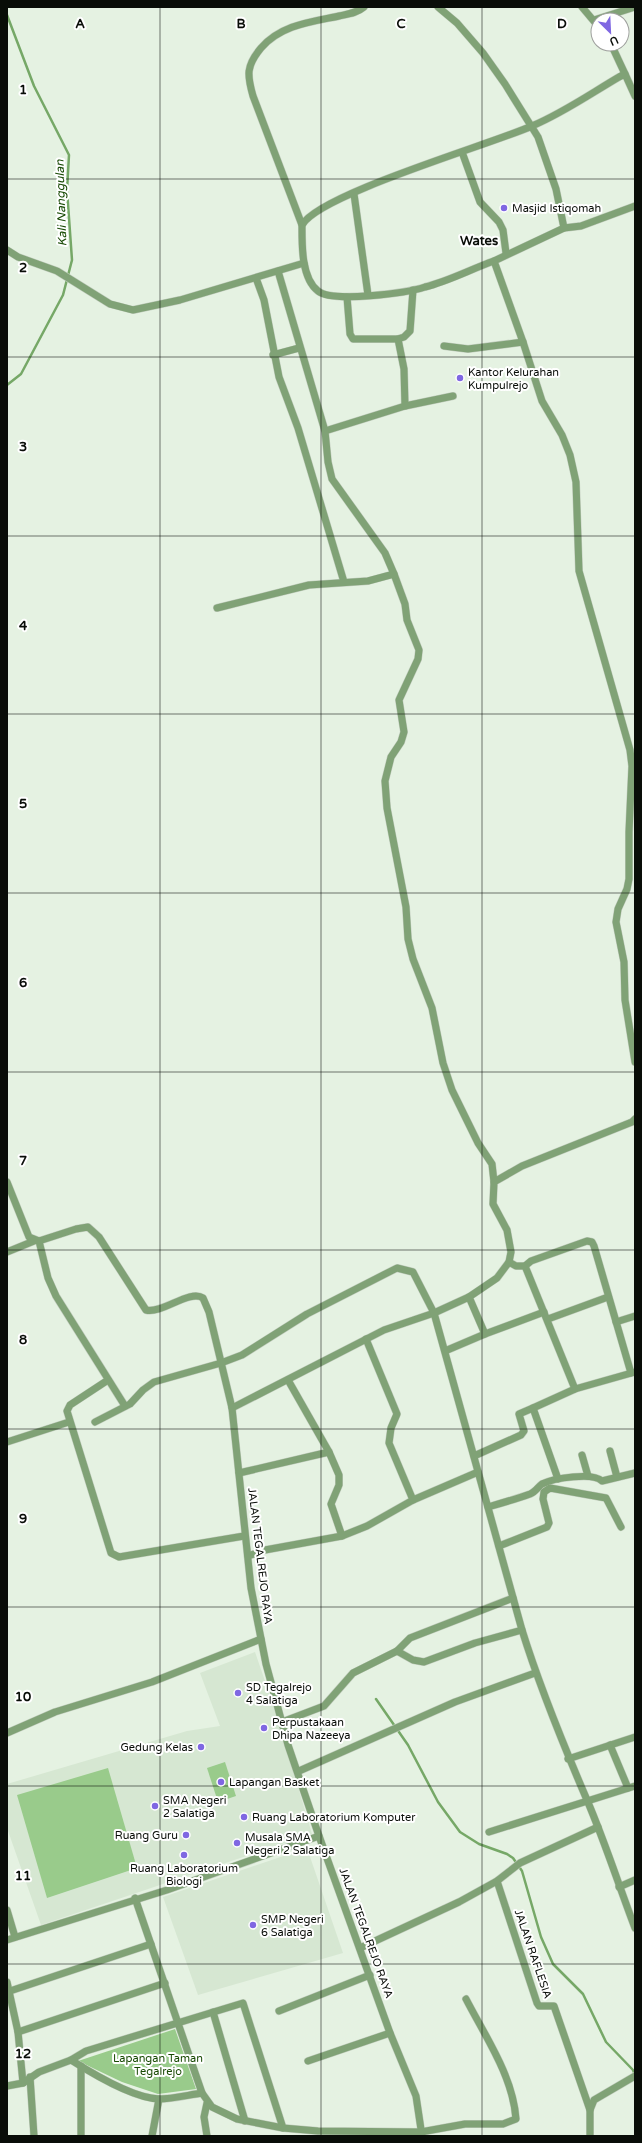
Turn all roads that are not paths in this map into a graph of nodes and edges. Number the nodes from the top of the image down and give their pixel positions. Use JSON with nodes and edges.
{"nodes":[{"id":1,"x":364,"y":7,"type":"edge"},
{"id":2,"x":438,"y":7,"type":"edge"},
{"id":3,"x":582,"y":7,"type":"edge"},
{"id":4,"x":635,"y":7,"type":"edge"},
{"id":5,"x":623,"y":12,"type":"edge"},
{"id":6,"x":590,"y":16,"type":"edge"},
{"id":7,"x":614,"y":52,"type":"edge"},
{"id":8,"x":625,"y":74,"type":"junction"},
{"id":9,"x":635,"y":96,"type":"edge"},
{"id":10,"x":532,"y":127,"type":"junction"},
{"id":11,"x":462,"y":152,"type":"junction"},
{"id":12,"x":354,"y":194,"type":"junction"},
{"id":13,"x":635,"y":206,"type":"edge"},
{"id":14,"x":302,"y":225,"type":"junction"},
{"id":15,"x":564,"y":228,"type":"junction"},
{"id":16,"x":7,"y":250,"type":"edge"},
{"id":17,"x":506,"y":253,"type":"junction"},
{"id":18,"x":494,"y":261,"type":"junction"},
{"id":19,"x":304,"y":263,"type":"junction"},
{"id":20,"x":278,"y":271,"type":"junction"},
{"id":21,"x":256,"y":278,"type":"junction"},
{"id":22,"x":413,"y":290,"type":"junction"},
{"id":23,"x":368,"y":295,"type":"junction"},
{"id":24,"x":347,"y":297,"type":"junction"},
{"id":25,"x":398,"y":339,"type":"junction"},
{"id":26,"x":523,"y":342,"type":"junction"},
{"id":27,"x":444,"y":346,"type":"dead end"},
{"id":28,"x":299,"y":348,"type":"junction"},
{"id":29,"x":274,"y":355,"type":"junction"},
{"id":30,"x":453,"y":396,"type":"dead end"},
{"id":31,"x":405,"y":406,"type":"junction"},
{"id":32,"x":325,"y":431,"type":"junction"},
{"id":33,"x":394,"y":574,"type":"junction"},
{"id":34,"x":344,"y":582,"type":"junction"},
{"id":35,"x":217,"y":608,"type":"dead end"},
{"id":36,"x":635,"y":1062,"type":"edge"},
{"id":37,"x":635,"y":1119,"type":"edge"},
{"id":38,"x":7,"y":1182,"type":"edge"},
{"id":39,"x":494,"y":1182,"type":"junction"},
{"id":40,"x":36,"y":1241,"type":"junction"},
{"id":41,"x":7,"y":1252,"type":"edge"},
{"id":42,"x":509,"y":1262,"type":"junction"},
{"id":43,"x":525,"y":1266,"type":"junction"},
{"id":44,"x":469,"y":1297,"type":"junction"},
{"id":45,"x":608,"y":1297,"type":"junction"},
{"id":46,"x":434,"y":1313,"type":"junction"},
{"id":47,"x":546,"y":1316,"type":"junction"},
{"id":48,"x":635,"y":1316,"type":"edge"},
{"id":49,"x":616,"y":1322,"type":"junction"},
{"id":50,"x":485,"y":1334,"type":"junction"},
{"id":51,"x":366,"y":1339,"type":"junction"},
{"id":52,"x":445,"y":1351,"type":"junction"},
{"id":53,"x":221,"y":1363,"type":"junction"},
{"id":54,"x":633,"y":1372,"type":"edge"},
{"id":55,"x":108,"y":1380,"type":"junction"},
{"id":56,"x":288,"y":1380,"type":"junction"},
{"id":57,"x":575,"y":1389,"type":"junction"},
{"id":58,"x":125,"y":1406,"type":"junction"},
{"id":59,"x":232,"y":1408,"type":"junction"},
{"id":60,"x":533,"y":1408,"type":"junction"},
{"id":61,"x":69,"y":1422,"type":"junction"},
{"id":62,"x":94,"y":1422,"type":"dead end"},
{"id":63,"x":7,"y":1442,"type":"edge"},
{"id":64,"x":610,"y":1451,"type":"dead end"},
{"id":65,"x":329,"y":1452,"type":"junction"},
{"id":66,"x":582,"y":1455,"type":"dead end"},
{"id":67,"x":474,"y":1456,"type":"junction"},
{"id":68,"x":478,"y":1472,"type":"junction"},
{"id":69,"x":239,"y":1473,"type":"junction"},
{"id":70,"x":635,"y":1473,"type":"edge"},
{"id":71,"x":588,"y":1476,"type":"junction"},
{"id":72,"x":617,"y":1477,"type":"junction"},
{"id":73,"x":558,"y":1479,"type":"junction"},
{"id":74,"x":413,"y":1500,"type":"junction"},
{"id":75,"x":488,"y":1507,"type":"junction"},
{"id":76,"x":621,"y":1527,"type":"dead end"},
{"id":77,"x":244,"y":1536,"type":"junction"},
{"id":78,"x":342,"y":1536,"type":"junction"},
{"id":79,"x":499,"y":1546,"type":"junction"},
{"id":80,"x":248,"y":1556,"type":"junction"},
{"id":81,"x":512,"y":1598,"type":"junction"},
{"id":82,"x":522,"y":1630,"type":"junction"},
{"id":83,"x":261,"y":1639,"type":"junction"},
{"id":84,"x":397,"y":1651,"type":"junction"},
{"id":85,"x":535,"y":1673,"type":"junction"},
{"id":86,"x":282,"y":1722,"type":"junction"},
{"id":87,"x":7,"y":1733,"type":"edge"},
{"id":88,"x":635,"y":1737,"type":"edge"},
{"id":89,"x":610,"y":1745,"type":"junction"},
{"id":90,"x":568,"y":1759,"type":"junction"},
{"id":91,"x":299,"y":1771,"type":"junction"},
{"id":92,"x":631,"y":1787,"type":"edge"},
{"id":93,"x":588,"y":1800,"type":"junction"},
{"id":94,"x":598,"y":1827,"type":"junction"},
{"id":95,"x":489,"y":1832,"type":"dead end"},
{"id":96,"x":319,"y":1836,"type":"junction"},
{"id":97,"x":635,"y":1880,"type":"edge"},
{"id":98,"x":497,"y":1881,"type":"junction"},
{"id":99,"x":619,"y":1887,"type":"junction"},
{"id":100,"x":136,"y":1898,"type":"junction"},
{"id":101,"x":7,"y":1910,"type":"edge"},
{"id":102,"x":635,"y":1926,"type":"edge"},
{"id":103,"x":15,"y":1937,"type":"junction"},
{"id":104,"x":7,"y":1940,"type":"edge"},
{"id":105,"x":151,"y":1944,"type":"junction"},
{"id":106,"x":360,"y":1948,"type":"junction"},
{"id":107,"x":370,"y":1975,"type":"junction"},
{"id":108,"x":7,"y":1982,"type":"edge"},
{"id":109,"x":165,"y":1983,"type":"junction"},
{"id":110,"x":10,"y":1991,"type":"junction"},
{"id":111,"x":466,"y":1999,"type":"dead end"},
{"id":112,"x":279,"y":2010,"type":"dead end"},
{"id":113,"x":213,"y":2012,"type":"junction"},
{"id":114,"x":178,"y":2023,"type":"junction"},
{"id":115,"x":18,"y":2032,"type":"junction"},
{"id":116,"x":390,"y":2033,"type":"junction"},
{"id":117,"x":71,"y":2060,"type":"junction"},
{"id":118,"x":308,"y":2061,"type":"dead end"},
{"id":119,"x":81,"y":2066,"type":"junction"},
{"id":120,"x":635,"y":2076,"type":"edge"},
{"id":121,"x":30,"y":2078,"type":"junction"},
{"id":122,"x":23,"y":2083,"type":"junction"},
{"id":123,"x":7,"y":2086,"type":"edge"},
{"id":124,"x":202,"y":2093,"type":"junction"},
{"id":125,"x":158,"y":2099,"type":"junction"},
{"id":126,"x":207,"y":2103,"type":"junction"},
{"id":127,"x":590,"y":2110,"type":"junction"},
{"id":128,"x":245,"y":2121,"type":"junction"},
{"id":129,"x":282,"y":2128,"type":"junction"},
{"id":130,"x":422,"y":2134,"type":"edge"},
{"id":131,"x":34,"y":2136,"type":"edge"},
{"id":132,"x":81,"y":2136,"type":"edge"},
{"id":133,"x":152,"y":2136,"type":"edge"},
{"id":134,"x":207,"y":2136,"type":"edge"},
{"id":135,"x":590,"y":2136,"type":"edge"}],
"edges":[{"from":1,"to":14,"type":"street"},
{"from":2,"to":10,"type":"street"},
{"from":3,"to":6,"type":"street"},
{"from":4,"to":5,"type":"street"},
{"from":7,"to":8,"type":"street"},
{"from":8,"to":9,"type":"street"},
{"from":8,"to":10,"type":"street"},
{"from":10,"to":11,"type":"street"},
{"from":10,"to":15,"type":"street"},
{"from":11,"to":12,"type":"street"},
{"from":11,"to":17,"type":"street"},
{"from":12,"to":14,"type":"street"},
{"from":12,"to":23,"type":"street"},
{"from":13,"to":15,"type":"street"},
{"from":14,"to":19,"type":"street"},
{"from":15,"to":17,"type":"street"},
{"from":16,"to":21,"type":"street"},
{"from":17,"to":18,"type":"street"},
{"from":18,"to":22,"type":"street"},
{"from":18,"to":26,"type":"street"},
{"from":19,"to":20,"type":"street"},
{"from":19,"to":24,"type":"street"},
{"from":20,"to":21,"type":"street"},
{"from":20,"to":28,"type":"street"},
{"from":21,"to":29,"type":"street"},
{"from":22,"to":23,"type":"street"},
{"from":22,"to":25,"type":"street"},
{"from":23,"to":24,"type":"street"},
{"from":24,"to":25,"type":"street"},
{"from":25,"to":31,"type":"street"},
{"from":26,"to":27,"type":"street"},
{"from":26,"to":36,"type":"street"},
{"from":28,"to":29,"type":"street"},
{"from":28,"to":32,"type":"street"},
{"from":29,"to":34,"type":"street"},
{"from":30,"to":31,"type":"street"},
{"from":31,"to":32,"type":"street"},
{"from":32,"to":33,"type":"street"},
{"from":33,"to":34,"type":"street"},
{"from":33,"to":39,"type":"street"},
{"from":34,"to":35,"type":"street"},
{"from":37,"to":39,"type":"street"},
{"from":38,"to":40,"type":"street"},
{"from":39,"to":42,"type":"street"},
{"from":40,"to":41,"type":"street"},
{"from":40,"to":53,"type":"street","name":"JALAN TEGALREJO RAYA"},
{"from":40,"to":55,"type":"street"},
{"from":42,"to":43,"type":"street"},
{"from":42,"to":44,"type":"street"},
{"from":43,"to":45,"type":"street"},
{"from":43,"to":47,"type":"street"},
{"from":44,"to":46,"type":"street"},
{"from":44,"to":50,"type":"street"},
{"from":45,"to":47,"type":"street"},
{"from":45,"to":49,"type":"street"},
{"from":46,"to":51,"type":"street"},
{"from":46,"to":52,"type":"street"},
{"from":46,"to":53,"type":"street"},
{"from":47,"to":50,"type":"street"},
{"from":47,"to":57,"type":"street"},
{"from":48,"to":49,"type":"street"},
{"from":49,"to":54,"type":"street"},
{"from":50,"to":52,"type":"street"},
{"from":51,"to":56,"type":"street"},
{"from":51,"to":74,"type":"street"},
{"from":52,"to":67,"type":"street"},
{"from":53,"to":58,"type":"street"},
{"from":53,"to":59,"type":"street","name":"JALAN TEGALREJO RAYA"},
{"from":54,"to":57,"type":"street"},
{"from":55,"to":58,"type":"street"},
{"from":55,"to":61,"type":"street"},
{"from":56,"to":59,"type":"street"},
{"from":56,"to":65,"type":"street"},
{"from":57,"to":60,"type":"street"},
{"from":58,"to":62,"type":"street"},
{"from":59,"to":69,"type":"street","name":"JALAN TEGALREJO RAYA"},
{"from":60,"to":67,"type":"street"},
{"from":60,"to":73,"type":"street"},
{"from":61,"to":63,"type":"street"},
{"from":61,"to":77,"type":"street"},
{"from":64,"to":72,"type":"street"},
{"from":65,"to":69,"type":"street"},
{"from":65,"to":78,"type":"street"},
{"from":66,"to":71,"type":"street"},
{"from":67,"to":68,"type":"street"},
{"from":68,"to":74,"type":"street"},
{"from":68,"to":75,"type":"street"},
{"from":69,"to":77,"type":"street","name":"JALAN TEGALREJO RAYA"},
{"from":70,"to":72,"type":"street"},
{"from":71,"to":72,"type":"street"},
{"from":71,"to":73,"type":"street"},
{"from":73,"to":75,"type":"street"},
{"from":74,"to":78,"type":"street"},
{"from":75,"to":79,"type":"street"},
{"from":76,"to":79,"type":"street"},
{"from":77,"to":80,"type":"street","name":"JALAN TEGALREJO RAYA"},
{"from":78,"to":80,"type":"street"},
{"from":79,"to":81,"type":"street"},
{"from":80,"to":83,"type":"street","name":"JALAN TEGALREJO RAYA"},
{"from":81,"to":82,"type":"street"},
{"from":81,"to":84,"type":"street"},
{"from":82,"to":84,"type":"street"},
{"from":82,"to":85,"type":"street"},
{"from":83,"to":86,"type":"street","name":"JALAN TEGALREJO RAYA"},
{"from":83,"to":87,"type":"street"},
{"from":84,"to":86,"type":"street"},
{"from":85,"to":90,"type":"street"},
{"from":85,"to":91,"type":"street"},
{"from":86,"to":91,"type":"street","name":"JALAN TEGALREJO RAYA"},
{"from":88,"to":89,"type":"street"},
{"from":89,"to":90,"type":"street"},
{"from":89,"to":92,"type":"street"},
{"from":90,"to":93,"type":"street"},
{"from":91,"to":96,"type":"street","name":"JALAN TEGALREJO RAYA"},
{"from":92,"to":93,"type":"street"},
{"from":93,"to":94,"type":"street"},
{"from":93,"to":95,"type":"street"},
{"from":94,"to":98,"type":"street"},
{"from":94,"to":99,"type":"street"},
{"from":96,"to":100,"type":"street"},
{"from":96,"to":106,"type":"street","name":"JALAN TEGALREJO RAYA"},
{"from":97,"to":99,"type":"street"},
{"from":98,"to":106,"type":"street"},
{"from":98,"to":127,"type":"street","name":"JALAN RAFLESIA"},
{"from":99,"to":102,"type":"street"},
{"from":100,"to":103,"type":"street"},
{"from":100,"to":105,"type":"street"},
{"from":101,"to":103,"type":"street"},
{"from":103,"to":104,"type":"street"},
{"from":105,"to":109,"type":"street"},
{"from":105,"to":110,"type":"street"},
{"from":106,"to":107,"type":"street","name":"JALAN TEGALREJO RAYA"},
{"from":107,"to":112,"type":"street"},
{"from":107,"to":116,"type":"street","name":"JALAN TEGALREJO RAYA"},
{"from":108,"to":110,"type":"street"},
{"from":109,"to":114,"type":"street"},
{"from":109,"to":115,"type":"street"},
{"from":110,"to":115,"type":"street"},
{"from":111,"to":130,"type":"street"},
{"from":113,"to":114,"type":"street"},
{"from":113,"to":128,"type":"street"},
{"from":113,"to":129,"type":"street"},
{"from":114,"to":117,"type":"street"},
{"from":114,"to":124,"type":"street"},
{"from":115,"to":122,"type":"street"},
{"from":116,"to":118,"type":"street"},
{"from":116,"to":130,"type":"street","name":"JALAN TEGALREJO RAYA"},
{"from":117,"to":119,"type":"street"},
{"from":117,"to":121,"type":"street"},
{"from":119,"to":125,"type":"street"},
{"from":119,"to":132,"type":"street"},
{"from":120,"to":127,"type":"street"},
{"from":121,"to":122,"type":"street"},
{"from":121,"to":131,"type":"street"},
{"from":122,"to":123,"type":"street"},
{"from":124,"to":125,"type":"street"},
{"from":124,"to":126,"type":"street"},
{"from":125,"to":133,"type":"street"},
{"from":126,"to":128,"type":"street"},
{"from":126,"to":134,"type":"street"},
{"from":127,"to":135,"type":"street"},
{"from":128,"to":129,"type":"street"},
{"from":129,"to":130,"type":"street"}]}
